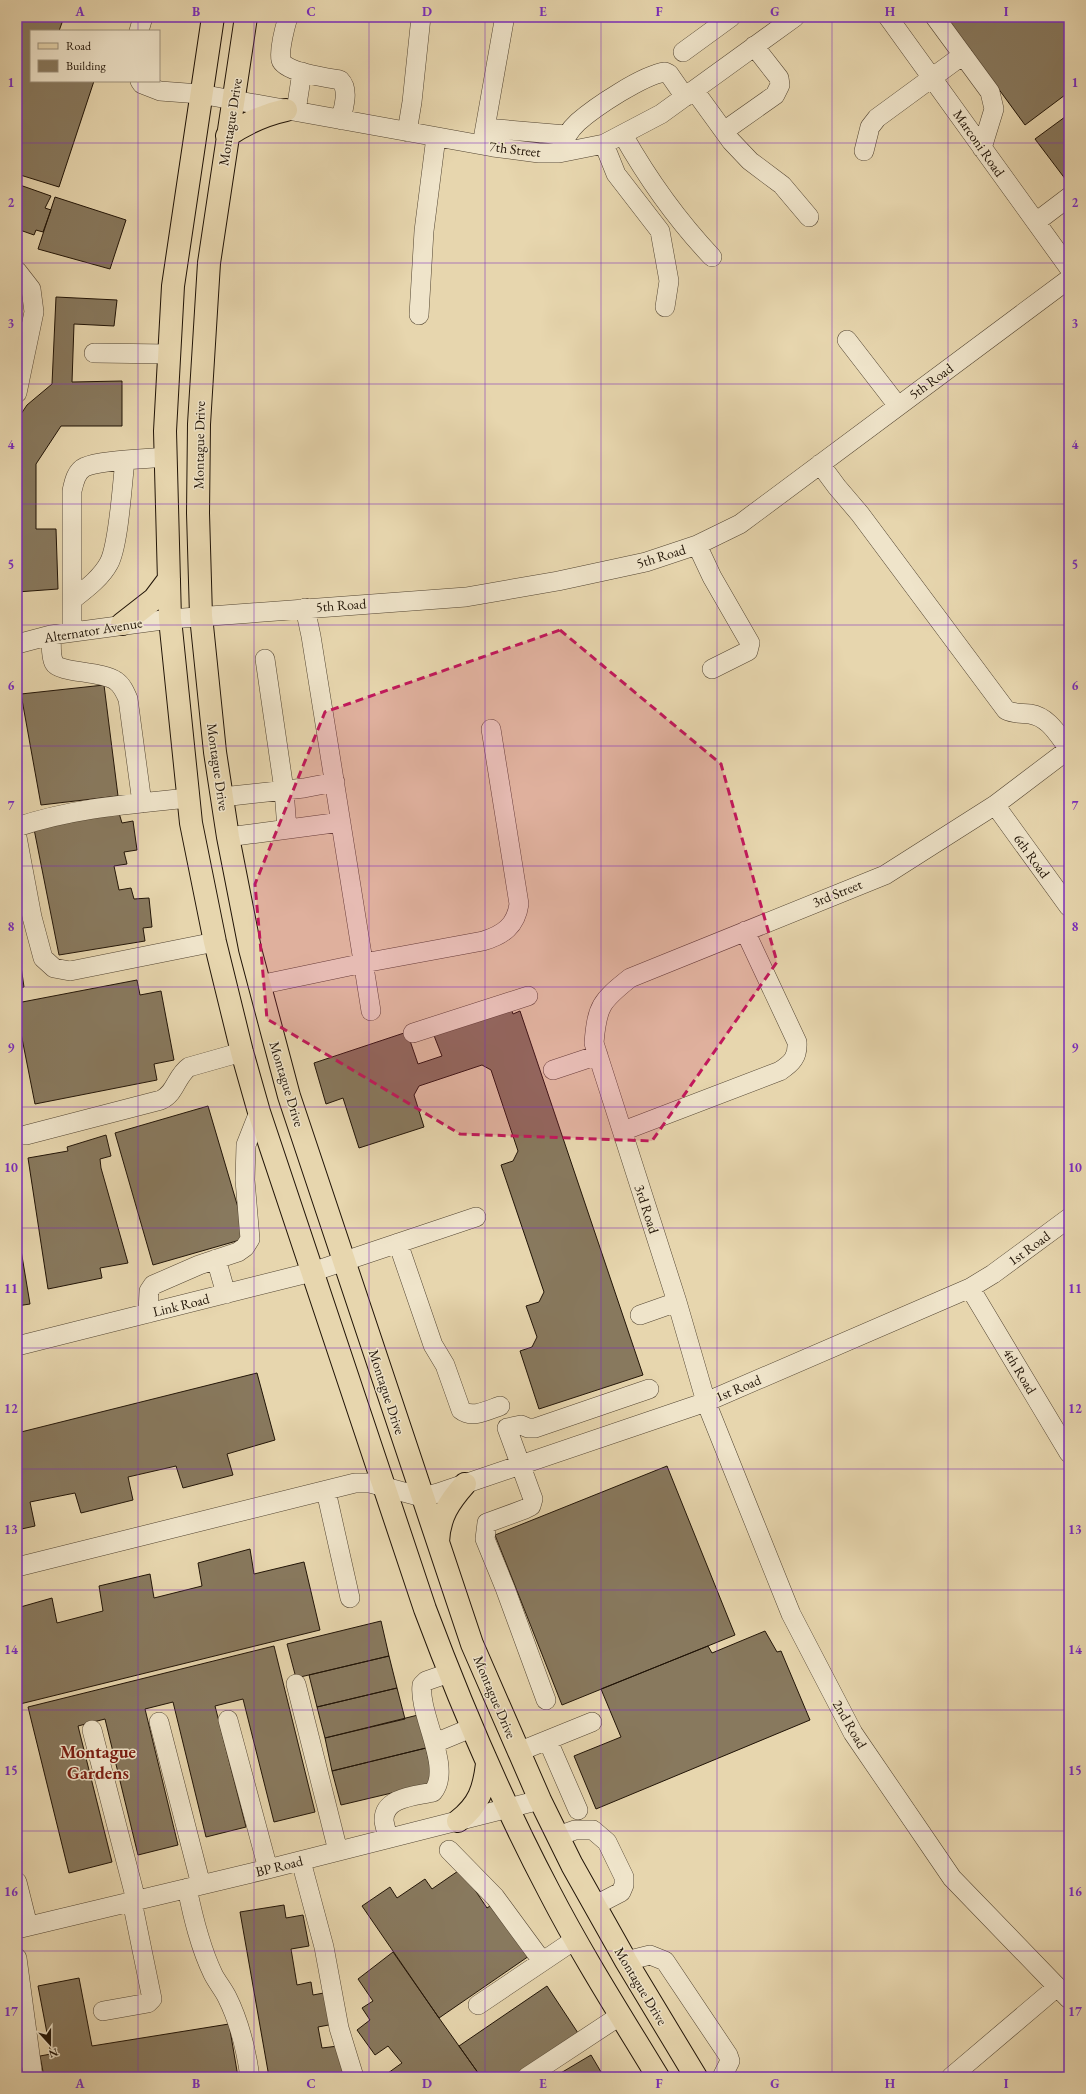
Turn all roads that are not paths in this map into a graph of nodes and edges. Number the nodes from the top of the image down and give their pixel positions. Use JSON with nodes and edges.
{"nodes":[{"id":1,"x":143,"y":17,"type":"edge"},
{"id":2,"x":213,"y":17,"type":"edge"},
{"id":3,"x":246,"y":17,"type":"edge"},
{"id":4,"x":288,"y":17,"type":"edge"},
{"id":5,"x":421,"y":17,"type":"edge"},
{"id":6,"x":731,"y":17,"type":"edge"},
{"id":7,"x":795,"y":17,"type":"edge"},
{"id":8,"x":888,"y":17,"type":"edge"},
{"id":9,"x":935,"y":17,"type":"edge"},
{"id":10,"x":504,"y":21,"type":"dead end"},
{"id":11,"x":139,"y":30,"type":"edge"},
{"id":12,"x":754,"y":46,"type":"junction"},
{"id":13,"x":683,"y":52,"type":"dead end"},
{"id":14,"x":964,"y":55,"type":"junction"},
{"id":15,"x":302,"y":72,"type":"junction"},
{"id":16,"x":933,"y":78,"type":"junction"},
{"id":17,"x":141,"y":82,"type":"edge"},
{"id":18,"x":200,"y":94,"type":"junction"},
{"id":19,"x":690,"y":94,"type":"junction"},
{"id":20,"x":232,"y":100,"type":"junction"},
{"id":21,"x":291,"y":110,"type":"junction"},
{"id":22,"x":342,"y":120,"type":"junction"},
{"id":23,"x":724,"y":131,"type":"junction"},
{"id":24,"x":407,"y":132,"type":"junction"},
{"id":25,"x":566,"y":135,"type":"junction"},
{"id":26,"x":623,"y":135,"type":"junction"},
{"id":27,"x":227,"y":136,"type":"junction"},
{"id":28,"x":484,"y":136,"type":"junction"},
{"id":29,"x":436,"y":137,"type":"junction"},
{"id":30,"x":604,"y":144,"type":"junction"},
{"id":31,"x":982,"y":148,"type":"junction"},
{"id":32,"x":864,"y":151,"type":"dead end"},
{"id":33,"x":559,"y":153,"type":"junction"},
{"id":34,"x":1069,"y":197,"type":"edge"},
{"id":35,"x":809,"y":217,"type":"dead end"},
{"id":36,"x":1036,"y":222,"type":"junction"},
{"id":37,"x":712,"y":257,"type":"dead end"},
{"id":38,"x":1069,"y":268,"type":"edge"},
{"id":39,"x":17,"y":271,"type":"edge"},
{"id":40,"x":1069,"y":279,"type":"edge"},
{"id":41,"x":665,"y":308,"type":"dead end"},
{"id":42,"x":419,"y":315,"type":"dead end"},
{"id":43,"x":847,"y":340,"type":"dead end"},
{"id":44,"x":94,"y":353,"type":"dead end"},
{"id":45,"x":170,"y":354,"type":"junction"},
{"id":46,"x":17,"y":393,"type":"edge"},
{"id":47,"x":898,"y":406,"type":"junction"},
{"id":48,"x":166,"y":457,"type":"junction"},
{"id":49,"x":125,"y":461,"type":"junction"},
{"id":50,"x":820,"y":464,"type":"junction"},
{"id":51,"x":697,"y":545,"type":"junction"},
{"id":52,"x":169,"y":579,"type":"junction"},
{"id":53,"x":72,"y":600,"type":"junction"},
{"id":54,"x":305,"y":608,"type":"junction"},
{"id":55,"x":201,"y":616,"type":"junction"},
{"id":56,"x":170,"y":619,"type":"junction"},
{"id":57,"x":122,"y":624,"type":"junction"},
{"id":58,"x":72,"y":632,"type":"junction"},
{"id":59,"x":51,"y":635,"type":"junction"},
{"id":60,"x":17,"y":644,"type":"edge"},
{"id":61,"x":265,"y":659,"type":"dead end"},
{"id":62,"x":712,"y":669,"type":"dead end"},
{"id":63,"x":491,"y":729,"type":"dead end"},
{"id":64,"x":1069,"y":749,"type":"edge"},
{"id":65,"x":335,"y":782,"type":"junction"},
{"id":66,"x":284,"y":790,"type":"junction"},
{"id":67,"x":222,"y":797,"type":"junction"},
{"id":68,"x":188,"y":798,"type":"junction"},
{"id":69,"x":142,"y":803,"type":"junction"},
{"id":70,"x":995,"y":805,"type":"junction"},
{"id":71,"x":341,"y":822,"type":"junction"},
{"id":72,"x":17,"y":827,"type":"edge"},
{"id":73,"x":287,"y":829,"type":"junction"},
{"id":74,"x":17,"y":837,"type":"edge"},
{"id":75,"x":228,"y":837,"type":"junction"},
{"id":76,"x":1069,"y":907,"type":"edge"},
{"id":77,"x":745,"y":931,"type":"junction"},
{"id":78,"x":215,"y":942,"type":"junction"},
{"id":79,"x":364,"y":963,"type":"junction"},
{"id":80,"x":259,"y":985,"type":"junction"},
{"id":81,"x":528,"y":996,"type":"dead end"},
{"id":82,"x":371,"y":1011,"type":"dead end"},
{"id":83,"x":597,"y":1015,"type":"joint"},
{"id":84,"x":413,"y":1033,"type":"dead end"},
{"id":85,"x":242,"y":1052,"type":"junction"},
{"id":86,"x":598,"y":1055,"type":"junction"},
{"id":87,"x":554,"y":1070,"type":"dead end"},
{"id":88,"x":259,"y":1112,"type":"junction"},
{"id":89,"x":623,"y":1131,"type":"junction"},
{"id":90,"x":26,"y":1135,"type":"dead end"},
{"id":91,"x":476,"y":1217,"type":"dead end"},
{"id":92,"x":1069,"y":1218,"type":"edge"},
{"id":93,"x":398,"y":1243,"type":"junction"},
{"id":94,"x":216,"y":1259,"type":"junction"},
{"id":95,"x":344,"y":1261,"type":"junction"},
{"id":96,"x":312,"y":1272,"type":"junction"},
{"id":97,"x":970,"y":1288,"type":"junction"},
{"id":98,"x":226,"y":1294,"type":"junction"},
{"id":99,"x":677,"y":1302,"type":"junction"},
{"id":100,"x":148,"y":1313,"type":"junction"},
{"id":101,"x":640,"y":1315,"type":"dead end"},
{"id":102,"x":17,"y":1346,"type":"edge"},
{"id":103,"x":650,"y":1389,"type":"dead end"},
{"id":104,"x":706,"y":1402,"type":"junction"},
{"id":105,"x":500,"y":1406,"type":"dead end"},
{"id":106,"x":1069,"y":1453,"type":"edge"},
{"id":107,"x":520,"y":1466,"type":"junction"},
{"id":108,"x":466,"y":1484,"type":"junction"},
{"id":109,"x":384,"y":1486,"type":"junction"},
{"id":110,"x":326,"y":1491,"type":"junction"},
{"id":111,"x":422,"y":1497,"type":"junction"},
{"id":112,"x":438,"y":1545,"type":"junction"},
{"id":113,"x":17,"y":1567,"type":"edge"},
{"id":114,"x":350,"y":1598,"type":"dead end"},
{"id":115,"x":449,"y":1673,"type":"junction"},
{"id":116,"x":296,"y":1684,"type":"dead end"},
{"id":117,"x":546,"y":1700,"type":"dead end"},
{"id":118,"x":228,"y":1720,"type":"dead end"},
{"id":119,"x":159,"y":1722,"type":"dead end"},
{"id":120,"x":592,"y":1722,"type":"dead end"},
{"id":121,"x":471,"y":1728,"type":"junction"},
{"id":122,"x":92,"y":1730,"type":"dead end"},
{"id":123,"x":548,"y":1741,"type":"junction"},
{"id":124,"x":435,"y":1742,"type":"junction"},
{"id":125,"x":518,"y":1752,"type":"junction"},
{"id":126,"x":487,"y":1764,"type":"junction"},
{"id":127,"x":540,"y":1800,"type":"junction"},
{"id":128,"x":508,"y":1809,"type":"junction"},
{"id":129,"x":578,"y":1810,"type":"dead end"},
{"id":130,"x":458,"y":1821,"type":"junction"},
{"id":131,"x":558,"y":1836,"type":"junction"},
{"id":132,"x":388,"y":1839,"type":"junction"},
{"id":133,"x":449,"y":1850,"type":"dead end"},
{"id":134,"x":338,"y":1851,"type":"junction"},
{"id":135,"x":301,"y":1861,"type":"junction"},
{"id":136,"x":268,"y":1869,"type":"junction"},
{"id":137,"x":17,"y":1882,"type":"edge"},
{"id":138,"x":194,"y":1887,"type":"junction"},
{"id":139,"x":134,"y":1901,"type":"junction"},
{"id":140,"x":594,"y":1906,"type":"junction"},
{"id":141,"x":23,"y":1927,"type":"edge"},
{"id":142,"x":576,"y":1939,"type":"junction"},
{"id":143,"x":17,"y":1958,"type":"edge"},
{"id":144,"x":542,"y":1961,"type":"junction"},
{"id":145,"x":626,"y":1961,"type":"junction"},
{"id":146,"x":1063,"y":1993,"type":"edge"},
{"id":147,"x":478,"y":2005,"type":"dead end"},
{"id":148,"x":103,"y":2011,"type":"dead end"},
{"id":149,"x":621,"y":2015,"type":"junction"},
{"id":150,"x":33,"y":2077,"type":"edge"},
{"id":151,"x":250,"y":2077,"type":"edge"},
{"id":152,"x":354,"y":2077,"type":"edge"},
{"id":153,"x":527,"y":2077,"type":"edge"},
{"id":154,"x":658,"y":2077,"type":"edge"},
{"id":155,"x":696,"y":2077,"type":"edge"},
{"id":156,"x":722,"y":2077,"type":"edge"},
{"id":157,"x":951,"y":2077,"type":"edge"}],
"edges":[{"from":1,"to":11,"type":"street"},
{"from":2,"to":18,"type":"main road"},
{"from":3,"to":20,"type":"main road","name":"Montague Drive"},
{"from":4,"to":15,"type":"street"},
{"from":5,"to":24,"type":"street"},
{"from":6,"to":13,"type":"street"},
{"from":7,"to":12,"type":"street","name":"7th Street"},
{"from":8,"to":16,"type":"street","name":"Marconi Road"},
{"from":9,"to":14,"type":"street"},
{"from":10,"to":28,"type":"street"},
{"from":12,"to":19,"type":"street","name":"7th Street"},
{"from":12,"to":23,"type":"street"},
{"from":14,"to":16,"type":"street"},
{"from":14,"to":31,"type":"street"},
{"from":15,"to":21,"type":"street"},
{"from":15,"to":22,"type":"street"},
{"from":16,"to":31,"type":"street","name":"Marconi Road"},
{"from":16,"to":32,"type":"street"},
{"from":17,"to":18,"type":"street","name":"7th Street"},
{"from":18,"to":20,"type":"street","name":"7th Street"},
{"from":18,"to":45,"type":"main road"},
{"from":19,"to":23,"type":"street"},
{"from":19,"to":25,"type":"street"},
{"from":19,"to":26,"type":"street","name":"7th Street"},
{"from":20,"to":21,"type":"street","name":"7th Street"},
{"from":20,"to":27,"type":"main road","name":"Montague Drive"},
{"from":21,"to":22,"type":"street","name":"7th Street"},
{"from":21,"to":27,"type":"main road"},
{"from":22,"to":24,"type":"street","name":"7th Street"},
{"from":23,"to":35,"type":"street"},
{"from":24,"to":29,"type":"street","name":"7th Street"},
{"from":25,"to":28,"type":"street"},
{"from":25,"to":33,"type":"street"},
{"from":26,"to":30,"type":"street","name":"7th Street"},
{"from":26,"to":37,"type":"street"},
{"from":27,"to":55,"type":"main road","name":"Montague Drive"},
{"from":28,"to":29,"type":"street","name":"7th Street"},
{"from":28,"to":33,"type":"street","name":"7th Street"},
{"from":29,"to":42,"type":"street"},
{"from":30,"to":33,"type":"street","name":"7th Street"},
{"from":30,"to":41,"type":"street"},
{"from":31,"to":36,"type":"street","name":"Marconi Road"},
{"from":34,"to":36,"type":"street"},
{"from":36,"to":38,"type":"street","name":"Marconi Road"},
{"from":39,"to":46,"type":"street"},
{"from":40,"to":47,"type":"street","name":"5th Road"},
{"from":43,"to":47,"type":"street"},
{"from":44,"to":45,"type":"street"},
{"from":45,"to":48,"type":"main road"},
{"from":47,"to":50,"type":"street","name":"5th Road"},
{"from":48,"to":49,"type":"street"},
{"from":48,"to":52,"type":"main road"},
{"from":49,"to":53,"type":"street"},
{"from":49,"to":53,"type":"street"},
{"from":50,"to":51,"type":"street","name":"5th Road"},
{"from":50,"to":64,"type":"street"},
{"from":51,"to":54,"type":"street","name":"5th Road"},
{"from":51,"to":62,"type":"street"},
{"from":52,"to":56,"type":"main road"},
{"from":52,"to":57,"type":"main road"},
{"from":53,"to":58,"type":"street"},
{"from":54,"to":55,"type":"street","name":"5th Road"},
{"from":54,"to":65,"type":"street"},
{"from":55,"to":56,"type":"street","name":"5th Road"},
{"from":55,"to":67,"type":"main road","name":"Montague Drive"},
{"from":56,"to":57,"type":"street","name":"Alternator Avenue"},
{"from":56,"to":68,"type":"main road"},
{"from":57,"to":58,"type":"street","name":"Alternator Avenue"},
{"from":58,"to":59,"type":"street","name":"Alternator Avenue"},
{"from":59,"to":60,"type":"street","name":"Alternator Avenue"},
{"from":59,"to":69,"type":"street"},
{"from":61,"to":66,"type":"street"},
{"from":63,"to":79,"type":"street"},
{"from":64,"to":70,"type":"street","name":"3rd Street"},
{"from":65,"to":66,"type":"street"},
{"from":65,"to":71,"type":"street"},
{"from":66,"to":67,"type":"street"},
{"from":66,"to":73,"type":"street"},
{"from":67,"to":75,"type":"main road","name":"Montague Drive"},
{"from":68,"to":69,"type":"street"},
{"from":68,"to":78,"type":"main road"},
{"from":69,"to":72,"type":"street"},
{"from":70,"to":76,"type":"street","name":"6th Road"},
{"from":70,"to":77,"type":"street","name":"3rd Street"},
{"from":71,"to":73,"type":"street"},
{"from":71,"to":79,"type":"street"},
{"from":73,"to":75,"type":"street"},
{"from":74,"to":78,"type":"street"},
{"from":75,"to":80,"type":"main road","name":"Montague Drive"},
{"from":77,"to":83,"type":"street","name":"3rd Street"},
{"from":77,"to":89,"type":"street"},
{"from":78,"to":85,"type":"main road"},
{"from":79,"to":80,"type":"street"},
{"from":79,"to":82,"type":"street"},
{"from":80,"to":95,"type":"main road","name":"Montague Drive"},
{"from":81,"to":84,"type":"street"},
{"from":83,"to":86,"type":"street","name":"3rd Road"},
{"from":85,"to":88,"type":"main road"},
{"from":85,"to":90,"type":"street"},
{"from":86,"to":87,"type":"street"},
{"from":86,"to":89,"type":"street","name":"3rd Road"},
{"from":88,"to":94,"type":"street"},
{"from":88,"to":96,"type":"main road"},
{"from":89,"to":99,"type":"street","name":"3rd Road"},
{"from":91,"to":93,"type":"street","name":"Link Road"},
{"from":92,"to":97,"type":"street","name":"1st Road"},
{"from":93,"to":95,"type":"street","name":"Link Road"},
{"from":93,"to":105,"type":"street"},
{"from":94,"to":98,"type":"street"},
{"from":94,"to":100,"type":"street"},
{"from":95,"to":96,"type":"street","name":"Link Road"},
{"from":95,"to":111,"type":"main road","name":"Montague Drive"},
{"from":96,"to":98,"type":"street","name":"Link Road"},
{"from":96,"to":109,"type":"main road"},
{"from":97,"to":104,"type":"street","name":"1st Road"},
{"from":97,"to":106,"type":"street","name":"4th Road"},
{"from":98,"to":100,"type":"street","name":"Link Road"},
{"from":99,"to":101,"type":"street"},
{"from":99,"to":104,"type":"street","name":"3rd Road"},
{"from":100,"to":102,"type":"street","name":"Link Road"},
{"from":103,"to":107,"type":"street"},
{"from":104,"to":107,"type":"street","name":"1st Road"},
{"from":104,"to":146,"type":"street","name":"2nd Road"},
{"from":107,"to":108,"type":"street","name":"1st Road"},
{"from":107,"to":117,"type":"street"},
{"from":108,"to":111,"type":"street","name":"1st Road"},
{"from":108,"to":112,"type":"main road"},
{"from":109,"to":110,"type":"street"},
{"from":109,"to":111,"type":"street"},
{"from":109,"to":115,"type":"main road"},
{"from":110,"to":113,"type":"street"},
{"from":110,"to":114,"type":"street"},
{"from":111,"to":112,"type":"main road","name":"Montague Drive"},
{"from":112,"to":125,"type":"main road","name":"Montague Drive"},
{"from":115,"to":121,"type":"main road"},
{"from":115,"to":124,"type":"street"},
{"from":116,"to":134,"type":"street"},
{"from":118,"to":136,"type":"street"},
{"from":119,"to":138,"type":"street"},
{"from":120,"to":123,"type":"street"},
{"from":121,"to":124,"type":"street"},
{"from":121,"to":126,"type":"main road"},
{"from":122,"to":139,"type":"street"},
{"from":123,"to":125,"type":"street"},
{"from":123,"to":129,"type":"street"},
{"from":124,"to":132,"type":"street"},
{"from":125,"to":127,"type":"main road","name":"Montague Drive"},
{"from":126,"to":128,"type":"main road"},
{"from":126,"to":130,"type":"main road"},
{"from":127,"to":128,"type":"street","name":"BP Road"},
{"from":127,"to":131,"type":"main road","name":"Montague Drive"},
{"from":128,"to":130,"type":"street","name":"BP Road"},
{"from":128,"to":142,"type":"main road"},
{"from":130,"to":132,"type":"street","name":"BP Road"},
{"from":131,"to":140,"type":"main road","name":"Montague Drive"},
{"from":131,"to":140,"type":"street"},
{"from":132,"to":134,"type":"street","name":"BP Road"},
{"from":133,"to":144,"type":"street"},
{"from":134,"to":135,"type":"street","name":"BP Road"},
{"from":135,"to":136,"type":"street","name":"BP Road"},
{"from":135,"to":152,"type":"street"},
{"from":136,"to":138,"type":"street","name":"BP Road"},
{"from":137,"to":141,"type":"street"},
{"from":138,"to":139,"type":"street","name":"BP Road"},
{"from":138,"to":151,"type":"street"},
{"from":139,"to":141,"type":"street","name":"BP Road"},
{"from":139,"to":148,"type":"street"},
{"from":140,"to":145,"type":"main road","name":"Montague Drive"},
{"from":142,"to":144,"type":"street"},
{"from":142,"to":149,"type":"main road"},
{"from":143,"to":150,"type":"street"},
{"from":144,"to":147,"type":"street"},
{"from":145,"to":155,"type":"main road","name":"Montague Drive"},
{"from":145,"to":156,"type":"street"},
{"from":146,"to":157,"type":"street"},
{"from":149,"to":153,"type":"street"},
{"from":149,"to":154,"type":"main road"}]}
